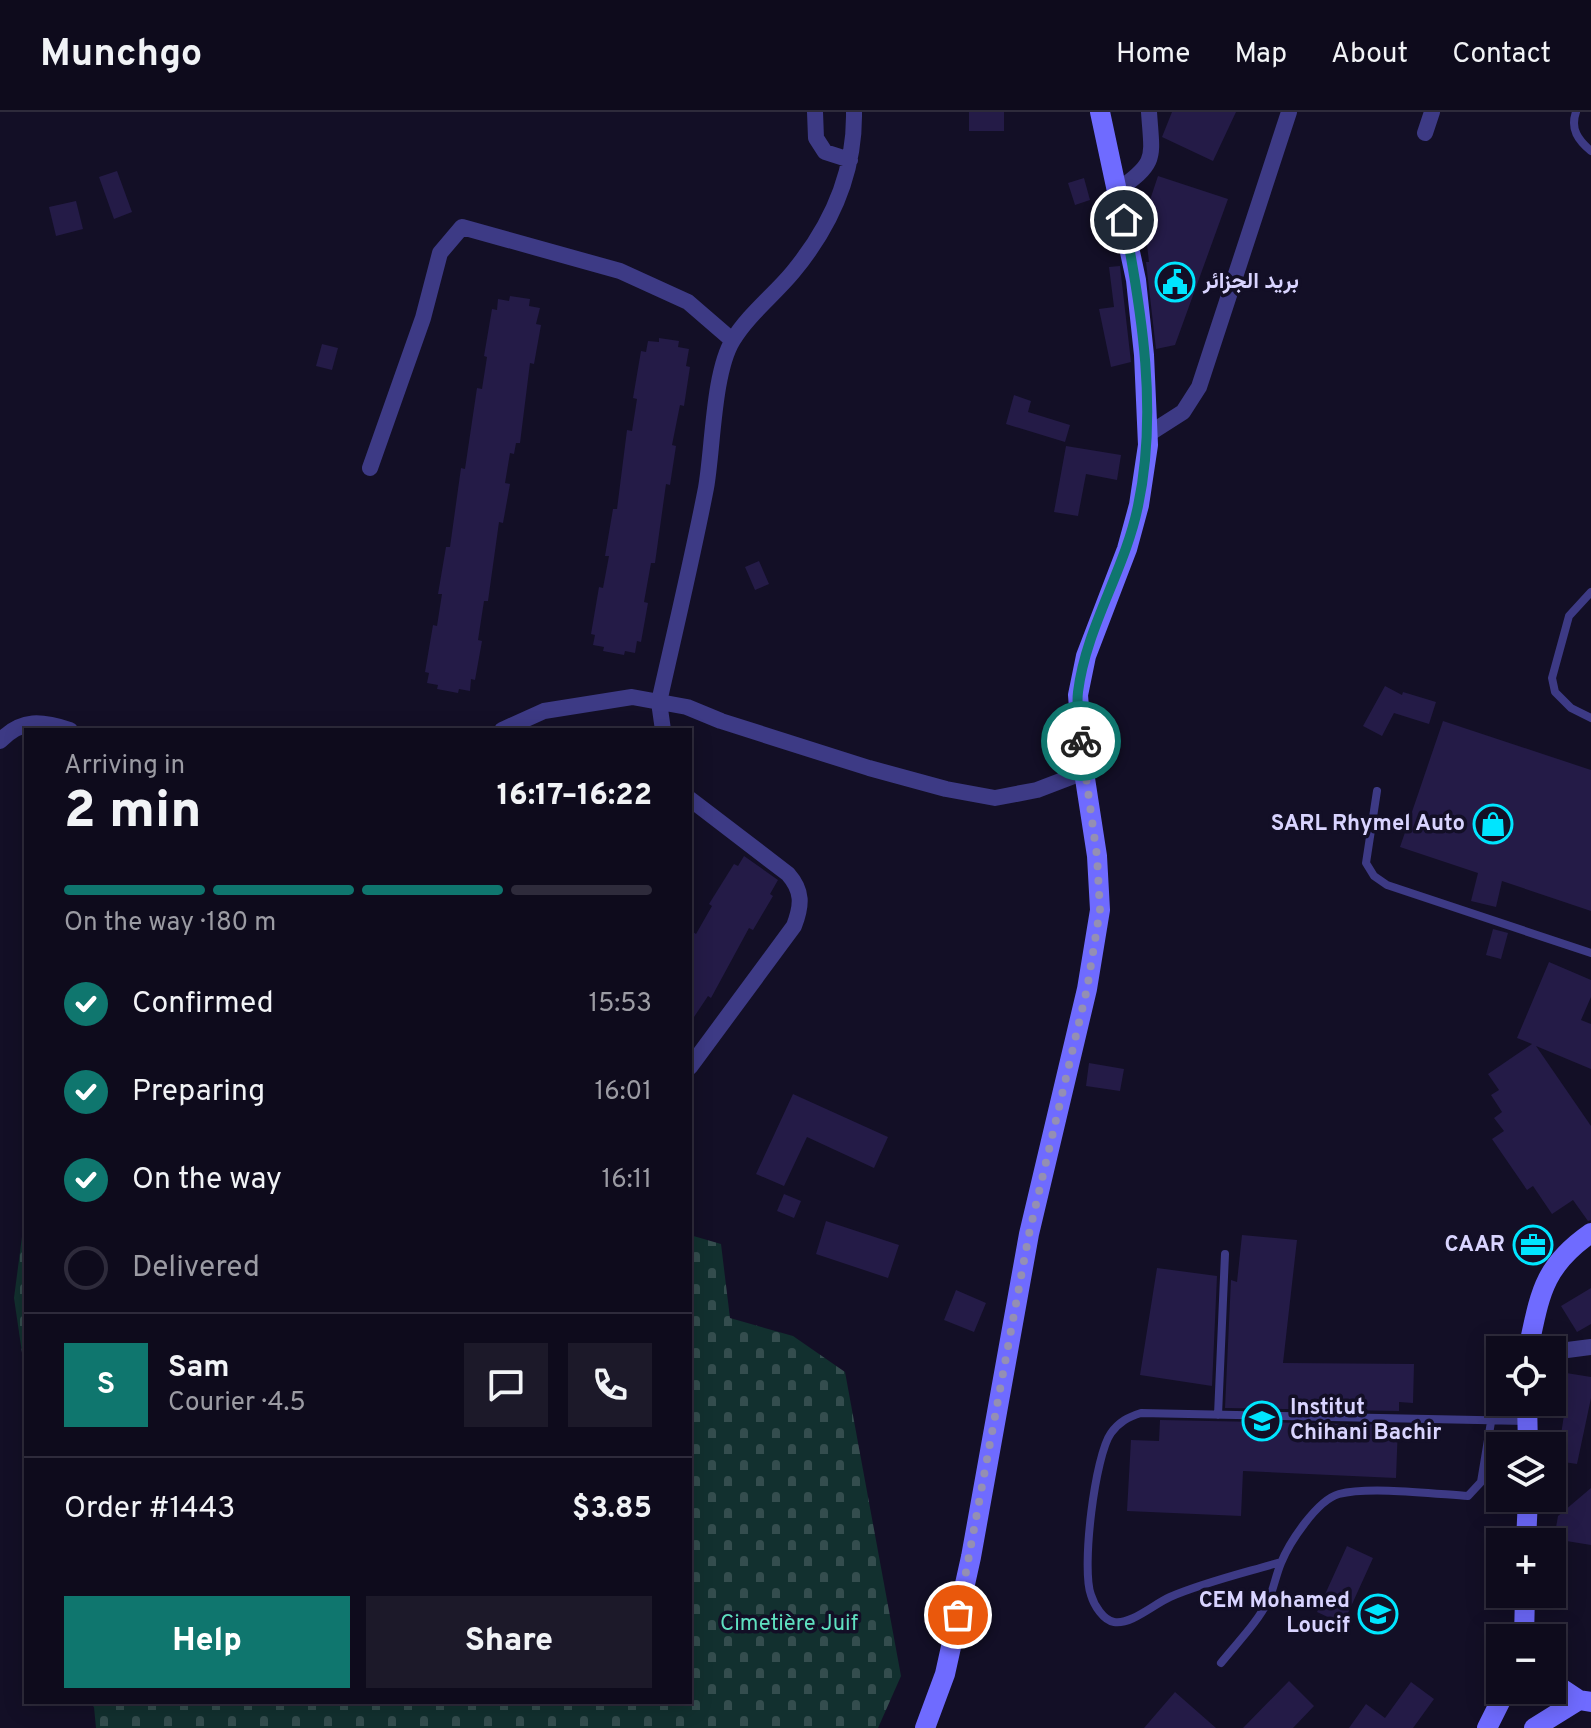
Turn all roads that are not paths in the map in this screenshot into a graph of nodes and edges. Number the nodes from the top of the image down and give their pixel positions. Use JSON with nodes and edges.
{"nodes":[{"id":1,"x":815,"y":112,"type":"edge"},
{"id":2,"x":854,"y":112,"type":"edge"},
{"id":3,"x":1100,"y":112,"type":"edge"},
{"id":4,"x":1149,"y":112,"type":"edge"},
{"id":5,"x":1289,"y":112,"type":"edge"},
{"id":6,"x":1432,"y":112,"type":"edge"},
{"id":7,"x":1576,"y":112,"type":"edge"},
{"id":8,"x":1425,"y":133,"type":"dead end"},
{"id":9,"x":1591,"y":151,"type":"edge"},
{"id":10,"x":850,"y":160,"type":"junction"},
{"id":11,"x":1118,"y":190,"type":"junction"},
{"id":12,"x":732,"y":340,"type":"junction"},
{"id":13,"x":1147,"y":435,"type":"junction"},
{"id":14,"x":370,"y":468,"type":"dead end"},
{"id":15,"x":1591,"y":592,"type":"edge"},
{"id":16,"x":659,"y":702,"type":"junction"},
{"id":17,"x":1591,"y":718,"type":"edge"},
{"id":18,"x":62,"y":728,"type":"edge"},
{"id":19,"x":506,"y":728,"type":"edge"},
{"id":20,"x":663,"y":728,"type":"edge"},
{"id":21,"x":0,"y":741,"type":"edge"},
{"id":22,"x":1084,"y":772,"type":"junction"},
{"id":23,"x":1377,"y":791,"type":"dead end"},
{"id":24,"x":692,"y":801,"type":"edge"},
{"id":25,"x":1591,"y":953,"type":"edge"},
{"id":26,"x":692,"y":1064,"type":"edge"},
{"id":27,"x":1591,"y":1233,"type":"edge"},
{"id":28,"x":1225,"y":1254,"type":"dead end"},
{"id":29,"x":1531,"y":1336,"type":"edge"},
{"id":30,"x":1591,"y":1347,"type":"edge"},
{"id":31,"x":1566,"y":1350,"type":"edge"},
{"id":32,"x":1218,"y":1415,"type":"junction"},
{"id":33,"x":1513,"y":1416,"type":"edge"},
{"id":34,"x":1491,"y":1422,"type":"junction"},
{"id":35,"x":1281,"y":1562,"type":"junction"},
{"id":36,"x":1221,"y":1663,"type":"dead end"},
{"id":37,"x":1566,"y":1690,"type":"edge"},
{"id":38,"x":1585,"y":1701,"type":"edge"},
{"id":39,"x":1499,"y":1704,"type":"edge"},
{"id":40,"x":1511,"y":1704,"type":"edge"},
{"id":41,"x":925,"y":1728,"type":"edge"},
{"id":42,"x":1487,"y":1728,"type":"edge"},
{"id":43,"x":1505,"y":1728,"type":"edge"},
{"id":44,"x":1534,"y":1728,"type":"edge"}],
"edges":[{"from":1,"to":10,"type":"street"},
{"from":2,"to":10,"type":"street"},
{"from":3,"to":11,"type":"main road"},
{"from":4,"to":11,"type":"street"},
{"from":5,"to":13,"type":"street"},
{"from":6,"to":8,"type":"street"},
{"from":7,"to":9,"type":"lane"},
{"from":10,"to":12,"type":"street"},
{"from":11,"to":13,"type":"main road"},
{"from":12,"to":14,"type":"street"},
{"from":12,"to":16,"type":"street"},
{"from":13,"to":22,"type":"main road"},
{"from":15,"to":17,"type":"lane"},
{"from":16,"to":19,"type":"street"},
{"from":16,"to":20,"type":"street"},
{"from":16,"to":22,"type":"street"},
{"from":18,"to":21,"type":"street"},
{"from":22,"to":41,"type":"main road"},
{"from":23,"to":25,"type":"lane"},
{"from":24,"to":26,"type":"street"},
{"from":27,"to":29,"type":"main road"},
{"from":28,"to":32,"type":"lane"},
{"from":30,"to":31,"type":"street"},
{"from":32,"to":34,"type":"lane"},
{"from":32,"to":35,"type":"lane"},
{"from":33,"to":34,"type":"lane"},
{"from":34,"to":35,"type":"lane"},
{"from":35,"to":36,"type":"lane"},
{"from":37,"to":38,"type":"main road"},
{"from":38,"to":44,"type":"main road"},
{"from":39,"to":42,"type":"main road"},
{"from":40,"to":43,"type":"main road"}]}
